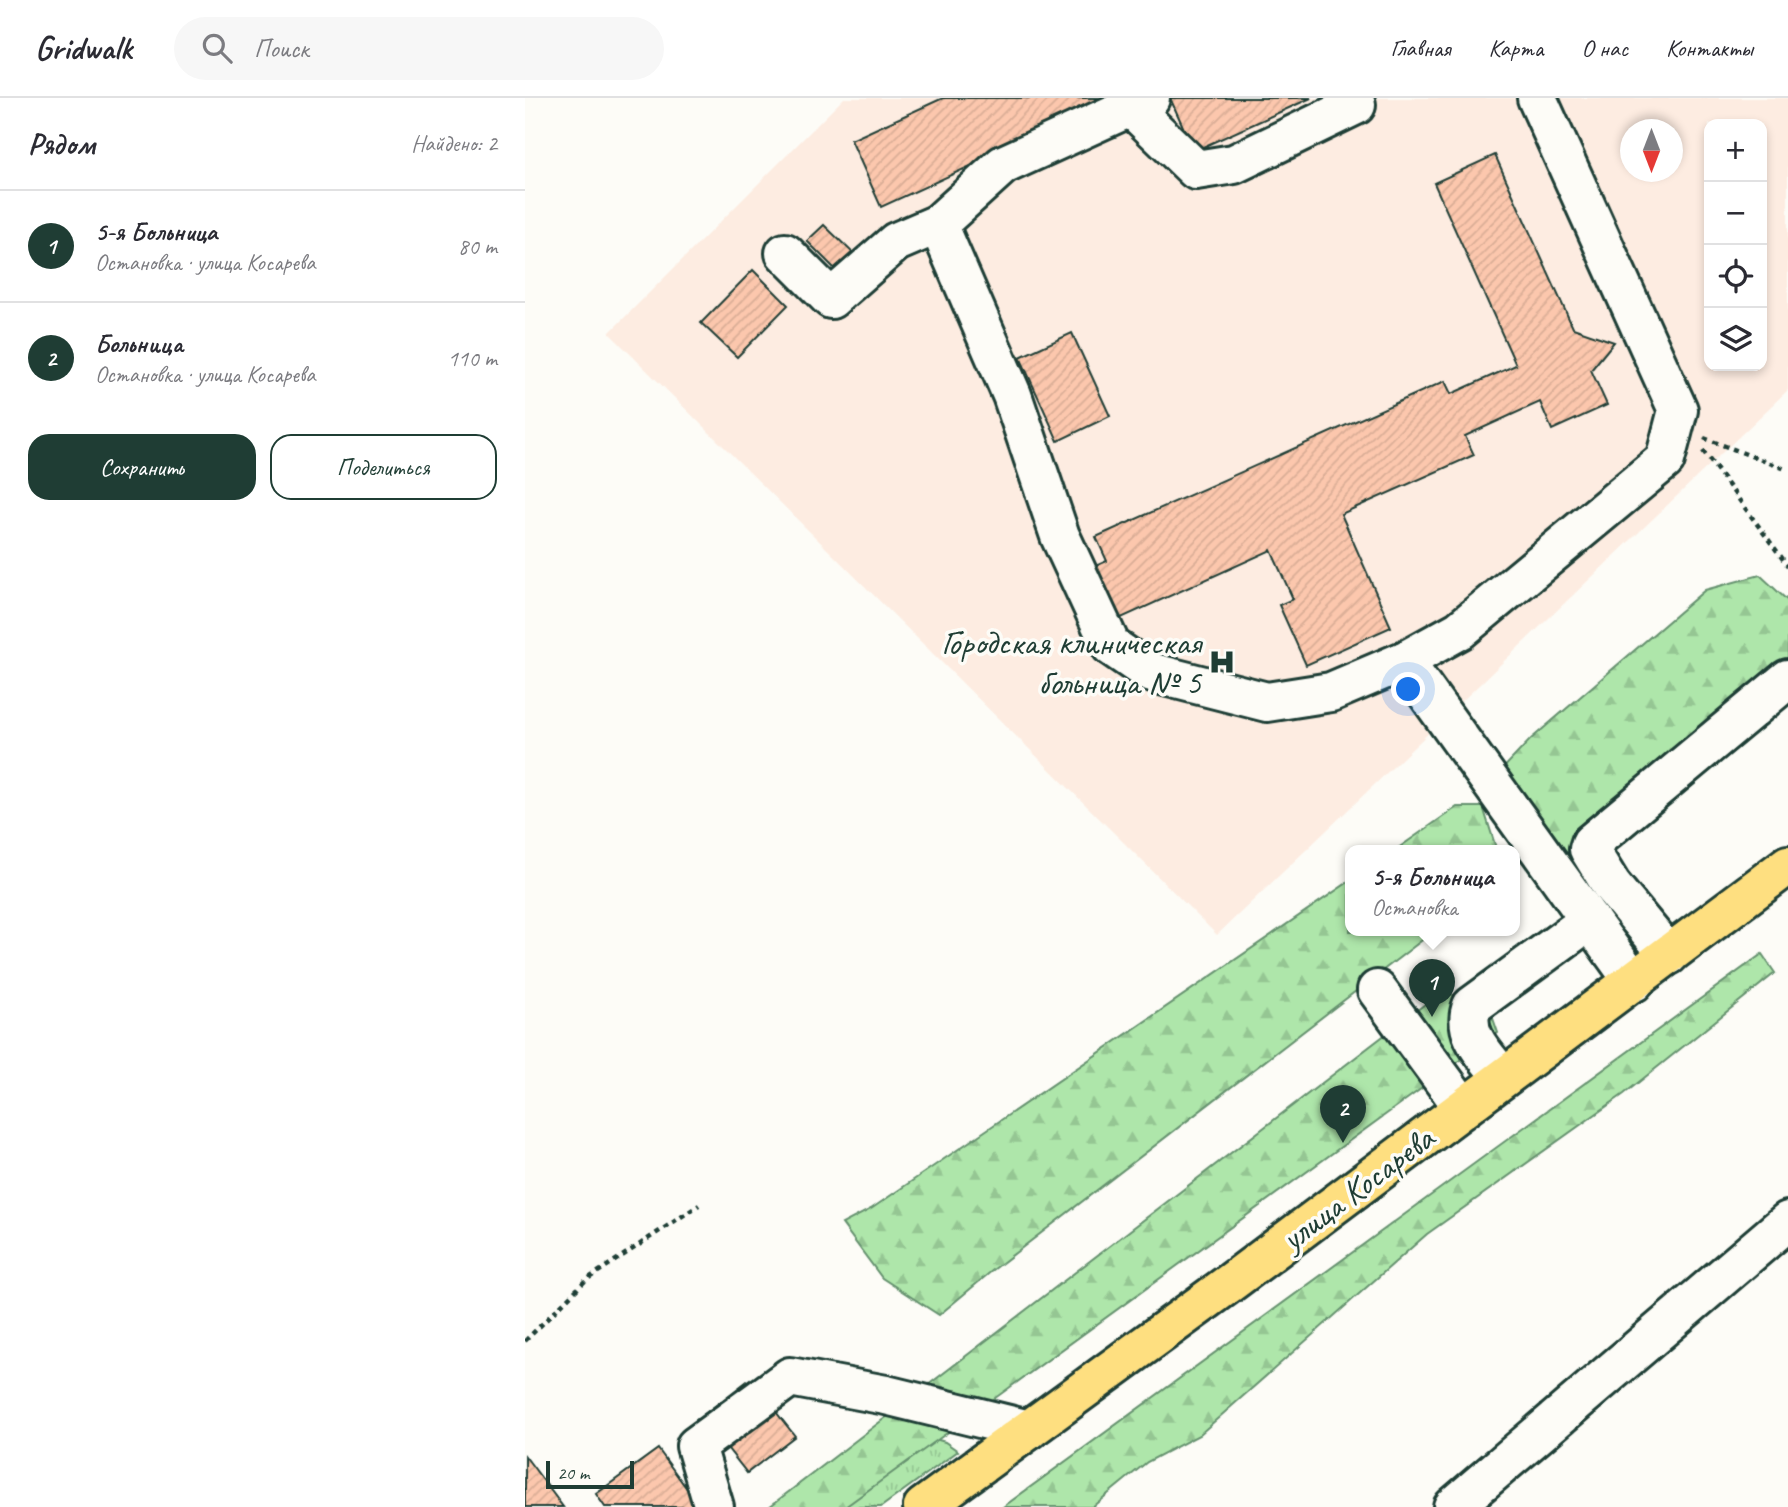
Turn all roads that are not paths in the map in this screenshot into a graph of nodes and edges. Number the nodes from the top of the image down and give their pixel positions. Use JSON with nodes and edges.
{"nodes":[{"id":1,"x":1537,"y":98,"type":"edge"},
{"id":2,"x":1141,"y":102,"type":"edge"},
{"id":3,"x":1356,"y":105,"type":"dead end"},
{"id":4,"x":938,"y":224,"type":"junction"},
{"id":5,"x":785,"y":253,"type":"dead end"},
{"id":6,"x":1404,"y":662,"type":"junction"},
{"id":7,"x":1788,"y":680,"type":"edge"},
{"id":8,"x":1788,"y":865,"type":"edge"},
{"id":9,"x":1590,"y":920,"type":"junction"},
{"id":10,"x":1669,"y":955,"type":"junction"},
{"id":11,"x":1634,"y":982,"type":"junction"},
{"id":12,"x":1377,"y":990,"type":"dead end"},
{"id":13,"x":1503,"y":1078,"type":"junction"},
{"id":14,"x":1463,"y":1107,"type":"junction"},
{"id":15,"x":1788,"y":1221,"type":"edge"},
{"id":16,"x":1029,"y":1430,"type":"junction"},
{"id":17,"x":714,"y":1507,"type":"edge"},
{"id":18,"x":923,"y":1507,"type":"edge"},
{"id":19,"x":1453,"y":1507,"type":"edge"}],
"edges":[{"from":1,"to":6,"type":"lane"},
{"from":2,"to":3,"type":"lane"},
{"from":2,"to":4,"type":"lane"},
{"from":4,"to":5,"type":"lane"},
{"from":4,"to":6,"type":"lane"},
{"from":6,"to":9,"type":"lane"},
{"from":7,"to":10,"type":"lane"},
{"from":8,"to":10,"type":"main road","name":"улица Косарева"},
{"from":9,"to":11,"type":"lane"},
{"from":9,"to":13,"type":"lane"},
{"from":10,"to":11,"type":"main road","name":"улица Косарева"},
{"from":11,"to":13,"type":"main road","name":"улица Косарева"},
{"from":12,"to":14,"type":"lane"},
{"from":13,"to":14,"type":"main road","name":"улица Косарева"},
{"from":14,"to":16,"type":"main road","name":"улица Косарева"},
{"from":15,"to":19,"type":"lane"},
{"from":16,"to":17,"type":"lane"},
{"from":16,"to":18,"type":"main road","name":"улица Косарева"}]}
